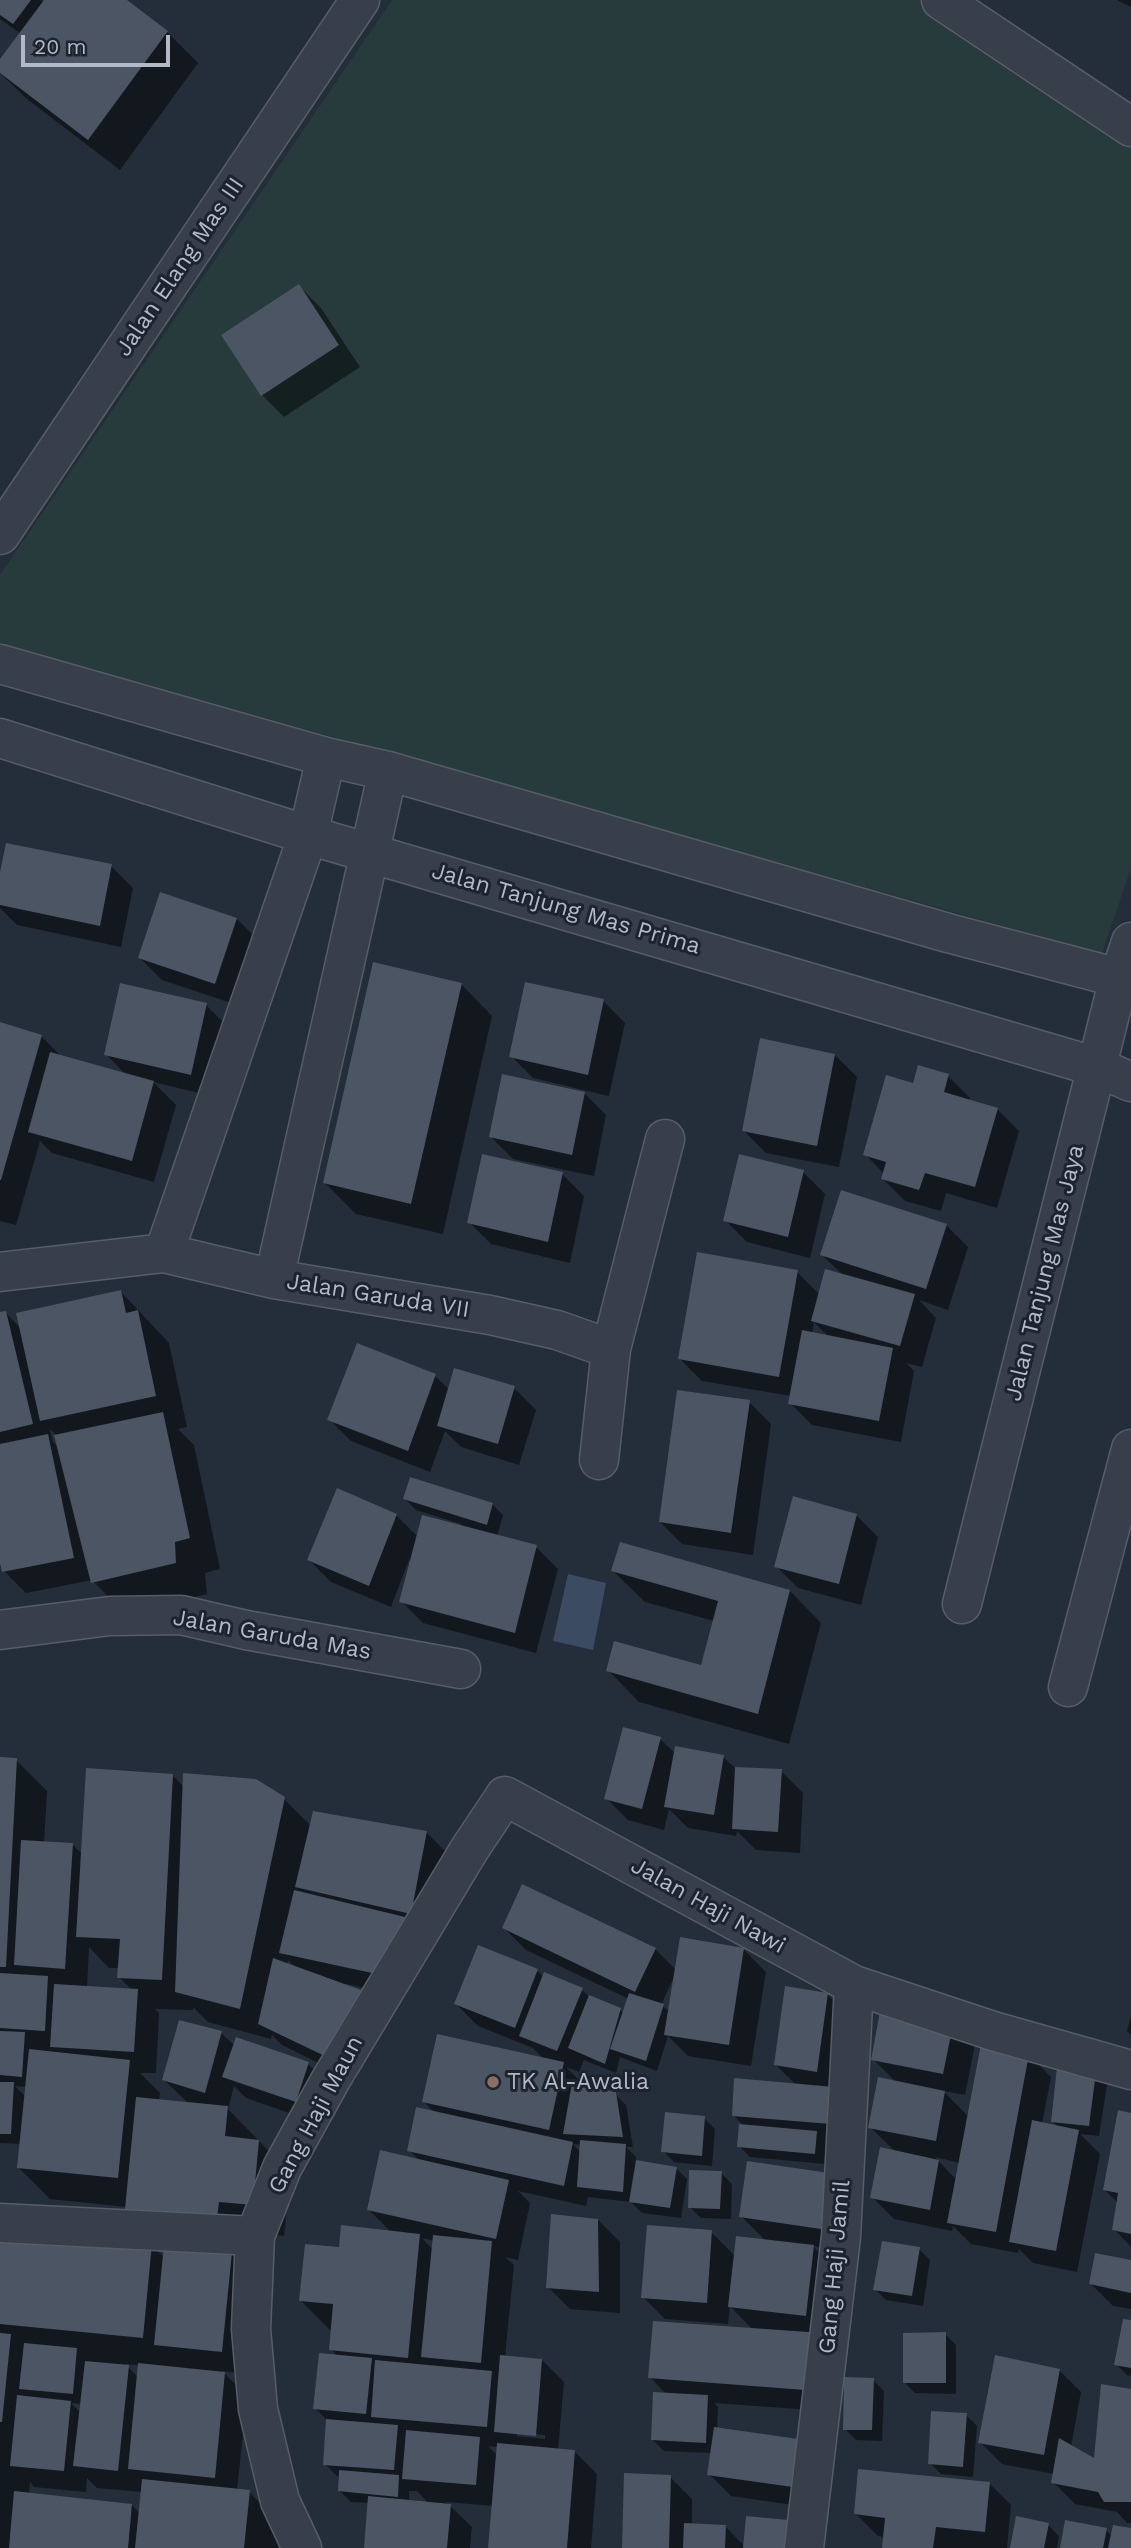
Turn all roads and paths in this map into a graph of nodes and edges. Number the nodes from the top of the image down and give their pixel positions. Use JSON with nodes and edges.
{"nodes":[{"id":1,"x":360,"y":0,"type":"edge"},
{"id":2,"x":941,"y":0,"type":"edge"},
{"id":3,"x":1131,"y":127,"type":"edge"},
{"id":4,"x":0,"y":535,"type":"edge"},
{"id":5,"x":0,"y":664,"type":"edge"},
{"id":6,"x":0,"y":738,"type":"edge"},
{"id":7,"x":326,"y":757,"type":"junction"},
{"id":8,"x":388,"y":771,"type":"junction"},
{"id":9,"x":308,"y":835,"type":"junction"},
{"id":10,"x":370,"y":852,"type":"junction"},
{"id":11,"x":1131,"y":942,"type":"edge"},
{"id":12,"x":1119,"y":978,"type":"junction"},
{"id":13,"x":1114,"y":1074,"type":"edge"},
{"id":14,"x":665,"y":1139,"type":"dead end"},
{"id":15,"x":164,"y":1253,"type":"junction"},
{"id":16,"x":0,"y":1272,"type":"edge"},
{"id":17,"x":274,"y":1279,"type":"junction"},
{"id":18,"x":611,"y":1349,"type":"junction"},
{"id":19,"x":1131,"y":1449,"type":"edge"},
{"id":20,"x":599,"y":1460,"type":"dead end"},
{"id":21,"x":961,"y":1604,"type":"dead end"},
{"id":22,"x":0,"y":1630,"type":"edge"},
{"id":23,"x":461,"y":1669,"type":"dead end"},
{"id":24,"x":1068,"y":1687,"type":"dead end"},
{"id":25,"x":505,"y":1796,"type":"joint"},
{"id":26,"x":854,"y":1985,"type":"junction"},
{"id":27,"x":1131,"y":2070,"type":"edge"},
{"id":28,"x":0,"y":2223,"type":"edge"},
{"id":29,"x":255,"y":2236,"type":"junction"},
{"id":30,"x":302,"y":2548,"type":"edge"},
{"id":31,"x":804,"y":2548,"type":"edge"}],
"edges":[{"from":1,"to":4,"type":"street","name":"Jalan Elang Mas III"},
{"from":2,"to":3,"type":"street"},
{"from":5,"to":7,"type":"street"},
{"from":6,"to":9,"type":"street","name":"Jalan Tanjung Mas Prima"},
{"from":7,"to":8,"type":"street"},
{"from":7,"to":9,"type":"street"},
{"from":8,"to":10,"type":"street","name":"Jalan Garuda VII"},
{"from":8,"to":12,"type":"street"},
{"from":9,"to":10,"type":"street","name":"Jalan Tanjung Mas Prima"},
{"from":9,"to":15,"type":"street"},
{"from":10,"to":13,"type":"street","name":"Jalan Tanjung Mas Prima"},
{"from":10,"to":17,"type":"street","name":"Jalan Garuda VII"},
{"from":11,"to":12,"type":"street","name":"Jalan Tanjung Mas Jaya"},
{"from":12,"to":13,"type":"street","name":"Jalan Tanjung Mas Jaya"},
{"from":13,"to":21,"type":"street","name":"Jalan Tanjung Mas Jaya"},
{"from":14,"to":18,"type":"street"},
{"from":15,"to":16,"type":"street"},
{"from":15,"to":17,"type":"street"},
{"from":17,"to":18,"type":"street","name":"Jalan Garuda VII"},
{"from":18,"to":20,"type":"street"},
{"from":19,"to":24,"type":"street"},
{"from":22,"to":23,"type":"street","name":"Jalan Garuda Mas"},
{"from":25,"to":26,"type":"street","name":"Jalan Haji Nawi"},
{"from":25,"to":29,"type":"street","name":"Gang Haji Maun"},
{"from":26,"to":27,"type":"street","name":"Jalan Haji Nawi"},
{"from":26,"to":31,"type":"street","name":"Gang Haji Jamil"},
{"from":28,"to":29,"type":"street"},
{"from":29,"to":30,"type":"street","name":"Gang Haji Maun"}]}
